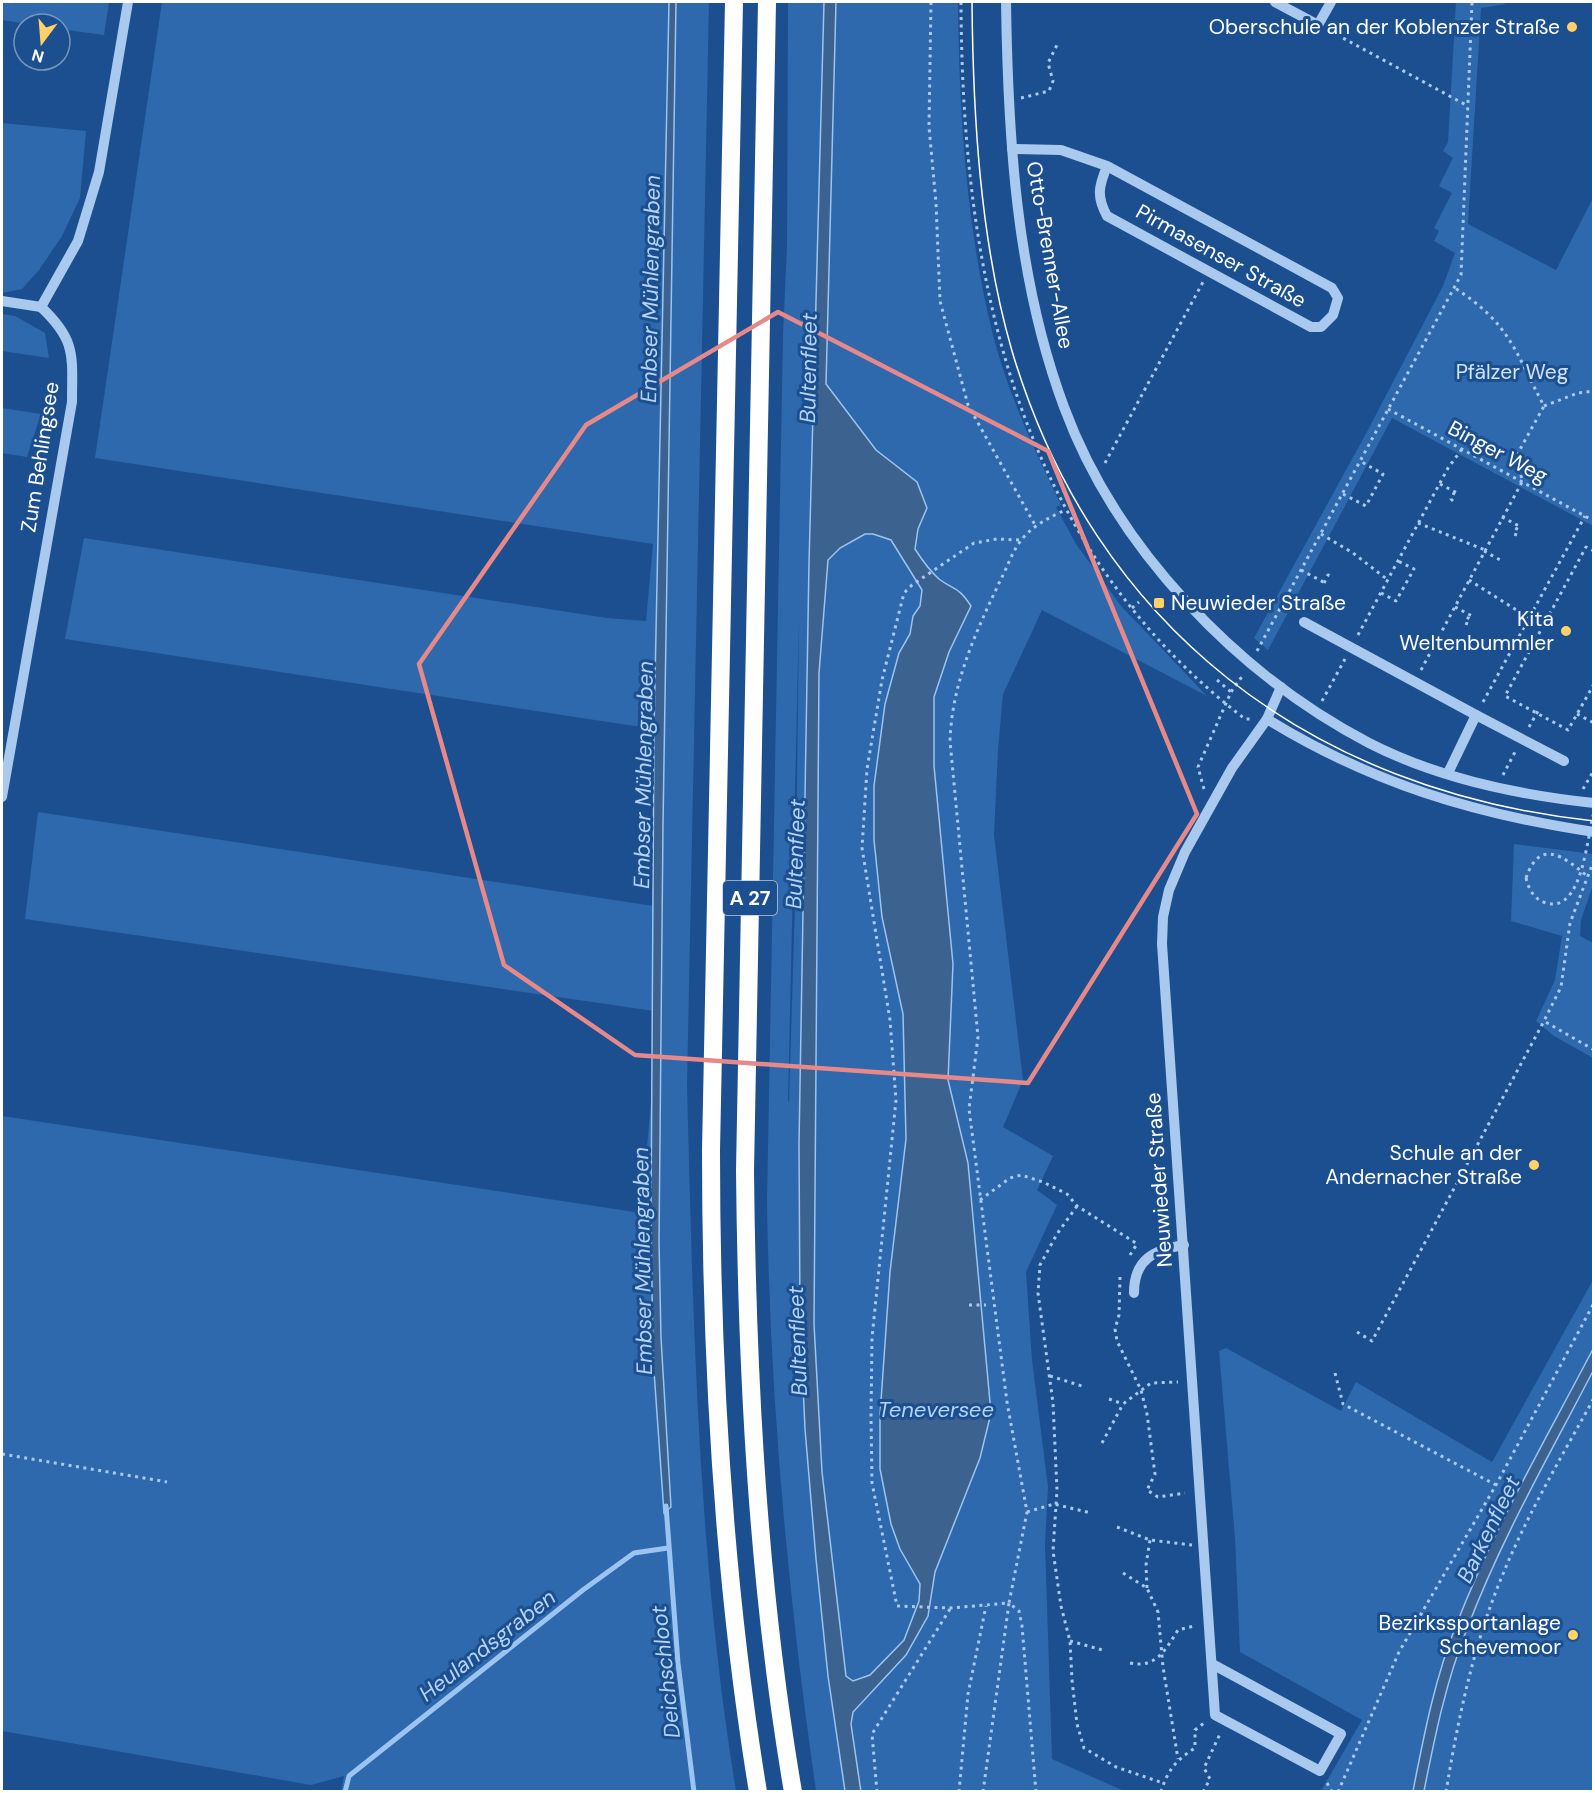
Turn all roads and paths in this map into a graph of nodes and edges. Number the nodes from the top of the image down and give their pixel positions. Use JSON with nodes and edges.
{"nodes":[{"id":1,"x":128,"y":2,"type":"edge"},
{"id":2,"x":734,"y":2,"type":"edge"},
{"id":3,"x":767,"y":2,"type":"edge"},
{"id":4,"x":931,"y":2,"type":"edge"},
{"id":5,"x":961,"y":2,"type":"edge"},
{"id":6,"x":1006,"y":2,"type":"edge"},
{"id":7,"x":1275,"y":2,"type":"edge"},
{"id":8,"x":1331,"y":2,"type":"edge"},
{"id":9,"x":1472,"y":2,"type":"edge"},
{"id":10,"x":1318,"y":25,"type":"junction"},
{"id":11,"x":1058,"y":43,"type":"dead end"},
{"id":12,"x":1008,"y":102,"type":"junction"},
{"id":13,"x":1466,"y":105,"type":"junction"},
{"id":14,"x":1012,"y":149,"type":"junction"},
{"id":15,"x":1107,"y":166,"type":"junction"},
{"id":16,"x":1209,"y":271,"type":"junction"},
{"id":17,"x":1455,"y":288,"type":"junction"},
{"id":18,"x":2,"y":301,"type":"edge"},
{"id":19,"x":41,"y":307,"type":"junction"},
{"id":20,"x":1593,"y":391,"type":"edge"},
{"id":21,"x":1544,"y":406,"type":"junction"},
{"id":22,"x":1388,"y":409,"type":"junction"},
{"id":23,"x":1462,"y":449,"type":"junction"},
{"id":24,"x":1360,"y":461,"type":"junction"},
{"id":25,"x":1097,"y":478,"type":"junction"},
{"id":26,"x":1522,"y":482,"type":"junction"},
{"id":27,"x":1440,"y":483,"type":"junction"},
{"id":28,"x":1343,"y":494,"type":"junction"},
{"id":29,"x":1453,"y":501,"type":"dead end"},
{"id":30,"x":1065,"y":510,"type":"junction"},
{"id":31,"x":1585,"y":516,"type":"junction"},
{"id":32,"x":1503,"y":517,"type":"junction"},
{"id":33,"x":1593,"y":521,"type":"edge"},
{"id":34,"x":1418,"y":523,"type":"junction"},
{"id":35,"x":1035,"y":525,"type":"junction"},
{"id":36,"x":1321,"y":534,"type":"junction"},
{"id":37,"x":1516,"y":535,"type":"dead end"},
{"id":38,"x":1020,"y":540,"type":"junction"},
{"id":39,"x":1485,"y":550,"type":"junction"},
{"id":40,"x":1593,"y":551,"type":"edge"},
{"id":41,"x":1398,"y":561,"type":"junction"},
{"id":42,"x":1503,"y":561,"type":"dead end"},
{"id":43,"x":1301,"y":570,"type":"junction"},
{"id":44,"x":1331,"y":576,"type":"dead end"},
{"id":45,"x":1388,"y":580,"type":"junction"},
{"id":46,"x":1469,"y":580,"type":"junction"},
{"id":47,"x":1381,"y":593,"type":"junction"},
{"id":48,"x":1139,"y":602,"type":"dead end"},
{"id":49,"x":1455,"y":607,"type":"junction"},
{"id":50,"x":1132,"y":608,"type":"junction"},
{"id":51,"x":1530,"y":616,"type":"junction"},
{"id":52,"x":1304,"y":622,"type":"dead end"},
{"id":53,"x":1547,"y":623,"type":"junction"},
{"id":54,"x":1468,"y":624,"type":"dead end"},
{"id":55,"x":1437,"y":641,"type":"junction"},
{"id":56,"x":1351,"y":647,"type":"junction"},
{"id":57,"x":1454,"y":650,"type":"dead end"},
{"id":58,"x":1252,"y":664,"type":"junction"},
{"id":59,"x":1217,"y":680,"type":"dead end"},
{"id":60,"x":1415,"y":681,"type":"junction"},
{"id":61,"x":1593,"y":684,"type":"edge"},
{"id":62,"x":1281,"y":687,"type":"junction"},
{"id":63,"x":1231,"y":692,"type":"junction"},
{"id":64,"x":1226,"y":704,"type":"junction"},
{"id":65,"x":1317,"y":710,"type":"junction"},
{"id":66,"x":1577,"y":714,"type":"junction"},
{"id":67,"x":1476,"y":715,"type":"junction"},
{"id":68,"x":1267,"y":719,"type":"junction"},
{"id":69,"x":1593,"y":723,"type":"edge"},
{"id":70,"x":1564,"y":761,"type":"dead end"},
{"id":71,"x":1593,"y":770,"type":"edge"},
{"id":72,"x":1448,"y":773,"type":"junction"},
{"id":73,"x":2,"y":797,"type":"edge"},
{"id":74,"x":1576,"y":801,"type":"junction"},
{"id":75,"x":1593,"y":803,"type":"edge"},
{"id":76,"x":1209,"y":808,"type":"junction"},
{"id":77,"x":1593,"y":812,"type":"edge"},
{"id":78,"x":1593,"y":832,"type":"edge"},
{"id":79,"x":1593,"y":860,"type":"edge"},
{"id":80,"x":1587,"y":876,"type":"junction"},
{"id":81,"x":1544,"y":1021,"type":"junction"},
{"id":82,"x":1593,"y":1050,"type":"edge"},
{"id":83,"x":980,"y":1200,"type":"junction"},
{"id":84,"x":1077,"y":1206,"type":"junction"},
{"id":85,"x":1137,"y":1244,"type":"junction"},
{"id":86,"x":1184,"y":1245,"type":"junction"},
{"id":87,"x":1158,"y":1250,"type":"junction"},
{"id":88,"x":1125,"y":1263,"type":"dead end"},
{"id":89,"x":1122,"y":1273,"type":"dead end"},
{"id":90,"x":1134,"y":1293,"type":"dead end"},
{"id":91,"x":1593,"y":1302,"type":"edge"},
{"id":92,"x":969,"y":1305,"type":"dead end"},
{"id":93,"x":986,"y":1305,"type":"dead end"},
{"id":94,"x":1357,"y":1332,"type":"dead end"},
{"id":95,"x":1335,"y":1373,"type":"dead end"},
{"id":96,"x":1049,"y":1375,"type":"junction"},
{"id":97,"x":1194,"y":1381,"type":"junction"},
{"id":98,"x":1085,"y":1387,"type":"dead end"},
{"id":99,"x":1141,"y":1390,"type":"junction"},
{"id":100,"x":1593,"y":1398,"type":"edge"},
{"id":101,"x":1109,"y":1399,"type":"dead end"},
{"id":102,"x":1122,"y":1404,"type":"junction"},
{"id":103,"x":1102,"y":1443,"type":"dead end"},
{"id":104,"x":2,"y":1454,"type":"edge"},
{"id":105,"x":166,"y":1482,"type":"dead end"},
{"id":106,"x":1496,"y":1485,"type":"junction"},
{"id":107,"x":1202,"y":1491,"type":"junction"},
{"id":108,"x":1054,"y":1504,"type":"junction"},
{"id":109,"x":1026,"y":1512,"type":"junction"},
{"id":110,"x":1091,"y":1513,"type":"dead end"},
{"id":111,"x":1118,"y":1527,"type":"dead end"},
{"id":112,"x":1150,"y":1540,"type":"junction"},
{"id":113,"x":1205,"y":1546,"type":"junction"},
{"id":114,"x":1123,"y":1573,"type":"dead end"},
{"id":115,"x":1147,"y":1588,"type":"junction"},
{"id":116,"x":1009,"y":1603,"type":"junction"},
{"id":117,"x":986,"y":1606,"type":"junction"},
{"id":118,"x":950,"y":1608,"type":"junction"},
{"id":119,"x":1211,"y":1622,"type":"junction"},
{"id":120,"x":1070,"y":1641,"type":"junction"},
{"id":121,"x":1106,"y":1651,"type":"dead end"},
{"id":122,"x":1162,"y":1655,"type":"junction"},
{"id":123,"x":1130,"y":1663,"type":"dead end"},
{"id":124,"x":1214,"y":1665,"type":"junction"},
{"id":125,"x":1215,"y":1715,"type":"junction"},
{"id":126,"x":1227,"y":1721,"type":"junction"},
{"id":127,"x":1178,"y":1759,"type":"junction"},
{"id":128,"x":1163,"y":1783,"type":"junction"},
{"id":129,"x":758,"y":1791,"type":"edge"},
{"id":130,"x":793,"y":1791,"type":"edge"},
{"id":131,"x":877,"y":1791,"type":"edge"},
{"id":132,"x":959,"y":1791,"type":"edge"},
{"id":133,"x":982,"y":1791,"type":"edge"},
{"id":134,"x":1036,"y":1791,"type":"edge"},
{"id":135,"x":1161,"y":1791,"type":"edge"},
{"id":136,"x":1203,"y":1791,"type":"edge"},
{"id":137,"x":1338,"y":1791,"type":"edge"},
{"id":138,"x":1446,"y":1791,"type":"edge"}],
"edges":[{"from":1,"to":19,"type":"street"},
{"from":2,"to":129,"type":"highway","number":"A 27"},
{"from":3,"to":130,"type":"highway","number":"A 27"},
{"from":4,"to":35,"type":"path"},
{"from":5,"to":30,"type":"path"},
{"from":6,"to":12,"type":"street","name":"Otto-Brenner-Allee"},
{"from":7,"to":10,"type":"street"},
{"from":8,"to":10,"type":"street"},
{"from":9,"to":13,"type":"path"},
{"from":10,"to":13,"type":"path"},
{"from":11,"to":12,"type":"path"},
{"from":12,"to":14,"type":"street","name":"Otto-Brenner-Allee"},
{"from":13,"to":17,"type":"path"},
{"from":14,"to":15,"type":"street","name":"Pirmasenser Straße"},
{"from":14,"to":25,"type":"street","name":"Otto-Brenner-Allee"},
{"from":15,"to":16,"type":"street","name":"Pirmasenser Straße"},
{"from":15,"to":16,"type":"street","name":"Pirmasenser Straße"},
{"from":16,"to":25,"type":"path"},
{"from":17,"to":21,"type":"path"},
{"from":17,"to":22,"type":"path"},
{"from":18,"to":19,"type":"street"},
{"from":19,"to":73,"type":"street","name":"Zum Behlingsee"},
{"from":20,"to":21,"type":"path"},
{"from":21,"to":26,"type":"path"},
{"from":22,"to":23,"type":"path","name":"Binger Weg"},
{"from":22,"to":24,"type":"path"},
{"from":23,"to":26,"type":"path","name":"Binger Weg"},
{"from":23,"to":27,"type":"path"},
{"from":24,"to":28,"type":"path"},
{"from":24,"to":28,"type":"path"},
{"from":25,"to":58,"type":"street","name":"Otto-Brenner-Allee"},
{"from":26,"to":31,"type":"path","name":"Binger Weg"},
{"from":26,"to":32,"type":"path"},
{"from":27,"to":29,"type":"path"},
{"from":27,"to":34,"type":"path"},
{"from":28,"to":36,"type":"path"},
{"from":30,"to":35,"type":"path"},
{"from":30,"to":50,"type":"path"},
{"from":31,"to":33,"type":"path","name":"Binger Weg"},
{"from":31,"to":51,"type":"path"},
{"from":32,"to":37,"type":"path"},
{"from":32,"to":39,"type":"path"},
{"from":34,"to":39,"type":"path"},
{"from":34,"to":41,"type":"path"},
{"from":35,"to":38,"type":"path"},
{"from":36,"to":43,"type":"path"},
{"from":36,"to":45,"type":"path"},
{"from":38,"to":83,"type":"path"},
{"from":38,"to":118,"type":"path"},
{"from":39,"to":42,"type":"path"},
{"from":39,"to":46,"type":"path"},
{"from":40,"to":53,"type":"path"},
{"from":41,"to":45,"type":"path"},
{"from":41,"to":47,"type":"path"},
{"from":43,"to":44,"type":"path"},
{"from":43,"to":58,"type":"path"},
{"from":45,"to":47,"type":"path"},
{"from":46,"to":49,"type":"path"},
{"from":46,"to":51,"type":"path"},
{"from":47,"to":56,"type":"path"},
{"from":48,"to":50,"type":"path"},
{"from":49,"to":54,"type":"path"},
{"from":49,"to":55,"type":"path"},
{"from":50,"to":64,"type":"path"},
{"from":51,"to":53,"type":"path"},
{"from":51,"to":67,"type":"path"},
{"from":52,"to":56,"type":"street"},
{"from":53,"to":66,"type":"path"},
{"from":55,"to":57,"type":"path"},
{"from":55,"to":60,"type":"path"},
{"from":56,"to":60,"type":"street"},
{"from":56,"to":65,"type":"path"},
{"from":58,"to":62,"type":"street","name":"Otto-Brenner-Allee"},
{"from":58,"to":63,"type":"path"},
{"from":59,"to":63,"type":"path"},
{"from":60,"to":67,"type":"street"},
{"from":61,"to":66,"type":"path"},
{"from":62,"to":65,"type":"street","name":"Otto-Brenner-Allee"},
{"from":62,"to":68,"type":"street"},
{"from":63,"to":64,"type":"path"},
{"from":64,"to":68,"type":"path"},
{"from":64,"to":76,"type":"path"},
{"from":65,"to":72,"type":"street","name":"Otto-Brenner-Allee"},
{"from":66,"to":69,"type":"path"},
{"from":67,"to":70,"type":"street"},
{"from":67,"to":72,"type":"street"},
{"from":68,"to":76,"type":"street","name":"Neuwieder Straße"},
{"from":68,"to":78,"type":"street"},
{"from":71,"to":74,"type":"path"},
{"from":72,"to":74,"type":"street","name":"Otto-Brenner-Allee"},
{"from":74,"to":75,"type":"street","name":"Otto-Brenner-Allee"},
{"from":76,"to":86,"type":"street","name":"Neuwieder Straße"},
{"from":77,"to":80,"type":"path","bridge":true},
{"from":79,"to":80,"type":"path"},
{"from":80,"to":81,"type":"path"},
{"from":81,"to":82,"type":"path"},
{"from":81,"to":94,"type":"path"},
{"from":83,"to":84,"type":"path"},
{"from":83,"to":109,"type":"path"},
{"from":84,"to":85,"type":"path"},
{"from":84,"to":96,"type":"path"},
{"from":85,"to":87,"type":"path"},
{"from":85,"to":88,"type":"path"},
{"from":86,"to":87,"type":"street"},
{"from":86,"to":97,"type":"street","name":"Neuwieder Straße"},
{"from":87,"to":90,"type":"street"},
{"from":89,"to":99,"type":"path"},
{"from":91,"to":106,"type":"path"},
{"from":92,"to":93,"type":"path"},
{"from":95,"to":106,"type":"path"},
{"from":96,"to":98,"type":"path"},
{"from":96,"to":108,"type":"path"},
{"from":97,"to":99,"type":"path"},
{"from":97,"to":107,"type":"street","name":"Neuwieder Straße"},
{"from":99,"to":102,"type":"path"},
{"from":99,"to":107,"type":"path"},
{"from":100,"to":138,"type":"path"},
{"from":101,"to":102,"type":"path"},
{"from":102,"to":103,"type":"path"},
{"from":104,"to":105,"type":"path"},
{"from":106,"to":137,"type":"path"},
{"from":107,"to":113,"type":"street","name":"Neuwieder Straße"},
{"from":108,"to":109,"type":"path"},
{"from":108,"to":110,"type":"path"},
{"from":108,"to":120,"type":"path"},
{"from":109,"to":116,"type":"path"},
{"from":111,"to":112,"type":"path"},
{"from":112,"to":113,"type":"path"},
{"from":112,"to":115,"type":"path"},
{"from":113,"to":119,"type":"street","name":"Neuwieder Straße"},
{"from":114,"to":115,"type":"path"},
{"from":115,"to":122,"type":"path"},
{"from":116,"to":117,"type":"path"},
{"from":116,"to":133,"type":"path"},
{"from":116,"to":134,"type":"path"},
{"from":117,"to":118,"type":"path"},
{"from":117,"to":132,"type":"path"},
{"from":118,"to":131,"type":"path"},
{"from":119,"to":122,"type":"path"},
{"from":119,"to":124,"type":"street","name":"Neuwieder Straße"},
{"from":120,"to":121,"type":"path"},
{"from":120,"to":128,"type":"path"},
{"from":122,"to":123,"type":"path"},
{"from":122,"to":127,"type":"path"},
{"from":124,"to":125,"type":"street","name":"Neuwieder Straße"},
{"from":124,"to":126,"type":"street"},
{"from":125,"to":126,"type":"street"},
{"from":125,"to":127,"type":"path"},
{"from":126,"to":136,"type":"path"},
{"from":127,"to":128,"type":"path"},
{"from":128,"to":135,"type":"path"}]}
